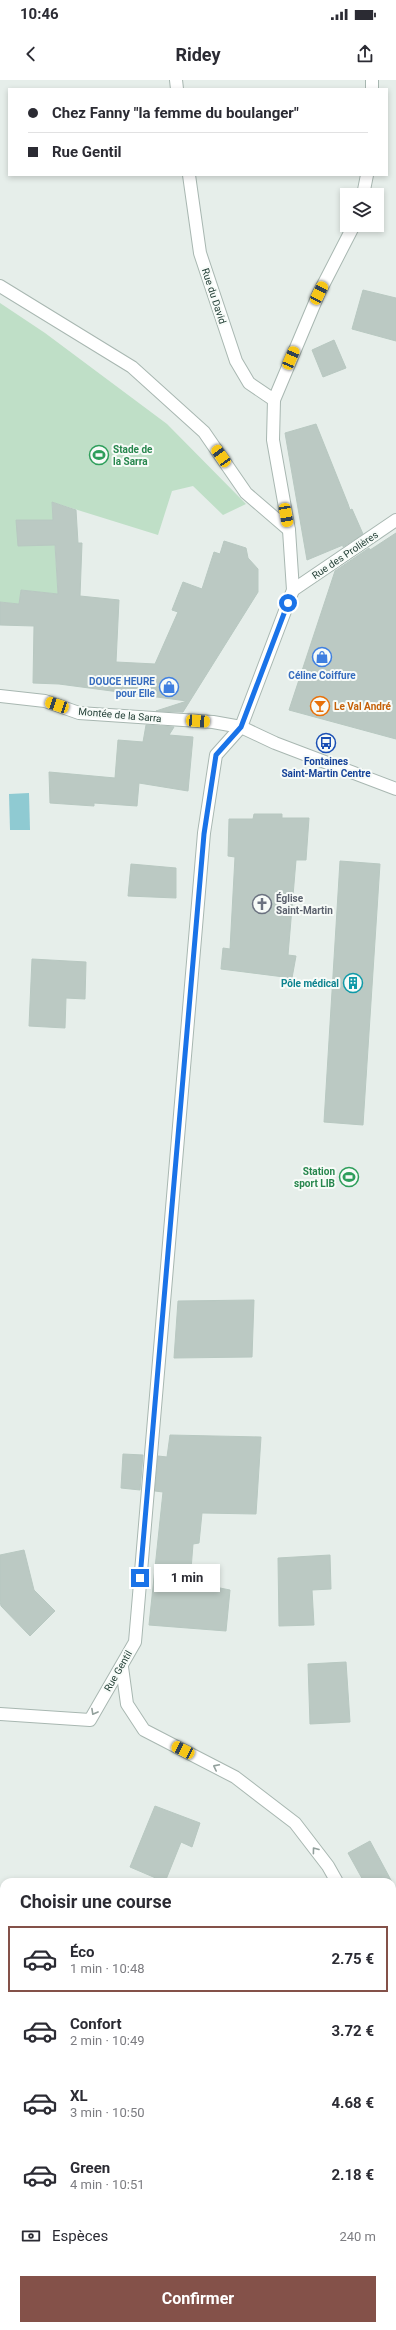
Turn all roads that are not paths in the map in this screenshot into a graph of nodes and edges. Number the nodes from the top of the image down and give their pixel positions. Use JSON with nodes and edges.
{"nodes":[{"id":1,"x":189,"y":176,"type":"edge"},
{"id":2,"x":367,"y":176,"type":"edge"},
{"id":3,"x":365,"y":188,"type":"edge"},
{"id":4,"x":350,"y":232,"type":"edge"},
{"id":5,"x":0,"y":286,"type":"edge"},
{"id":6,"x":274,"y":400,"type":"junction"},
{"id":7,"x":396,"y":520,"type":"edge"},
{"id":8,"x":289,"y":530,"type":"junction"},
{"id":9,"x":293,"y":590,"type":"junction"},
{"id":10,"x":0,"y":696,"type":"edge"},
{"id":11,"x":241,"y":727,"type":"junction"},
{"id":12,"x":396,"y":789,"type":"edge"},
{"id":13,"x":122,"y":1667,"type":"junction"},
{"id":14,"x":0,"y":1714,"type":"edge"},
{"id":15,"x":334,"y":1878,"type":"edge"}],
"edges":[{"from":1,"to":6,"type":"street","name":"Rue du David"},
{"from":2,"to":3,"type":"street"},
{"from":4,"to":6,"type":"street"},
{"from":5,"to":8,"type":"street"},
{"from":6,"to":8,"type":"street"},
{"from":7,"to":9,"type":"street","name":"Rue des Prolières"},
{"from":8,"to":9,"type":"street"},
{"from":9,"to":11,"type":"street"},
{"from":10,"to":11,"type":"street","name":"Montée de la Sarra"},
{"from":11,"to":12,"type":"street","name":"Montée de la Sarra"},
{"from":11,"to":13,"type":"street","name":"Rue Gentil"},
{"from":13,"to":14,"type":"street","name":"Rue Gentil","one_way":true},
{"from":15,"to":13,"type":"street","one_way":true}]}
